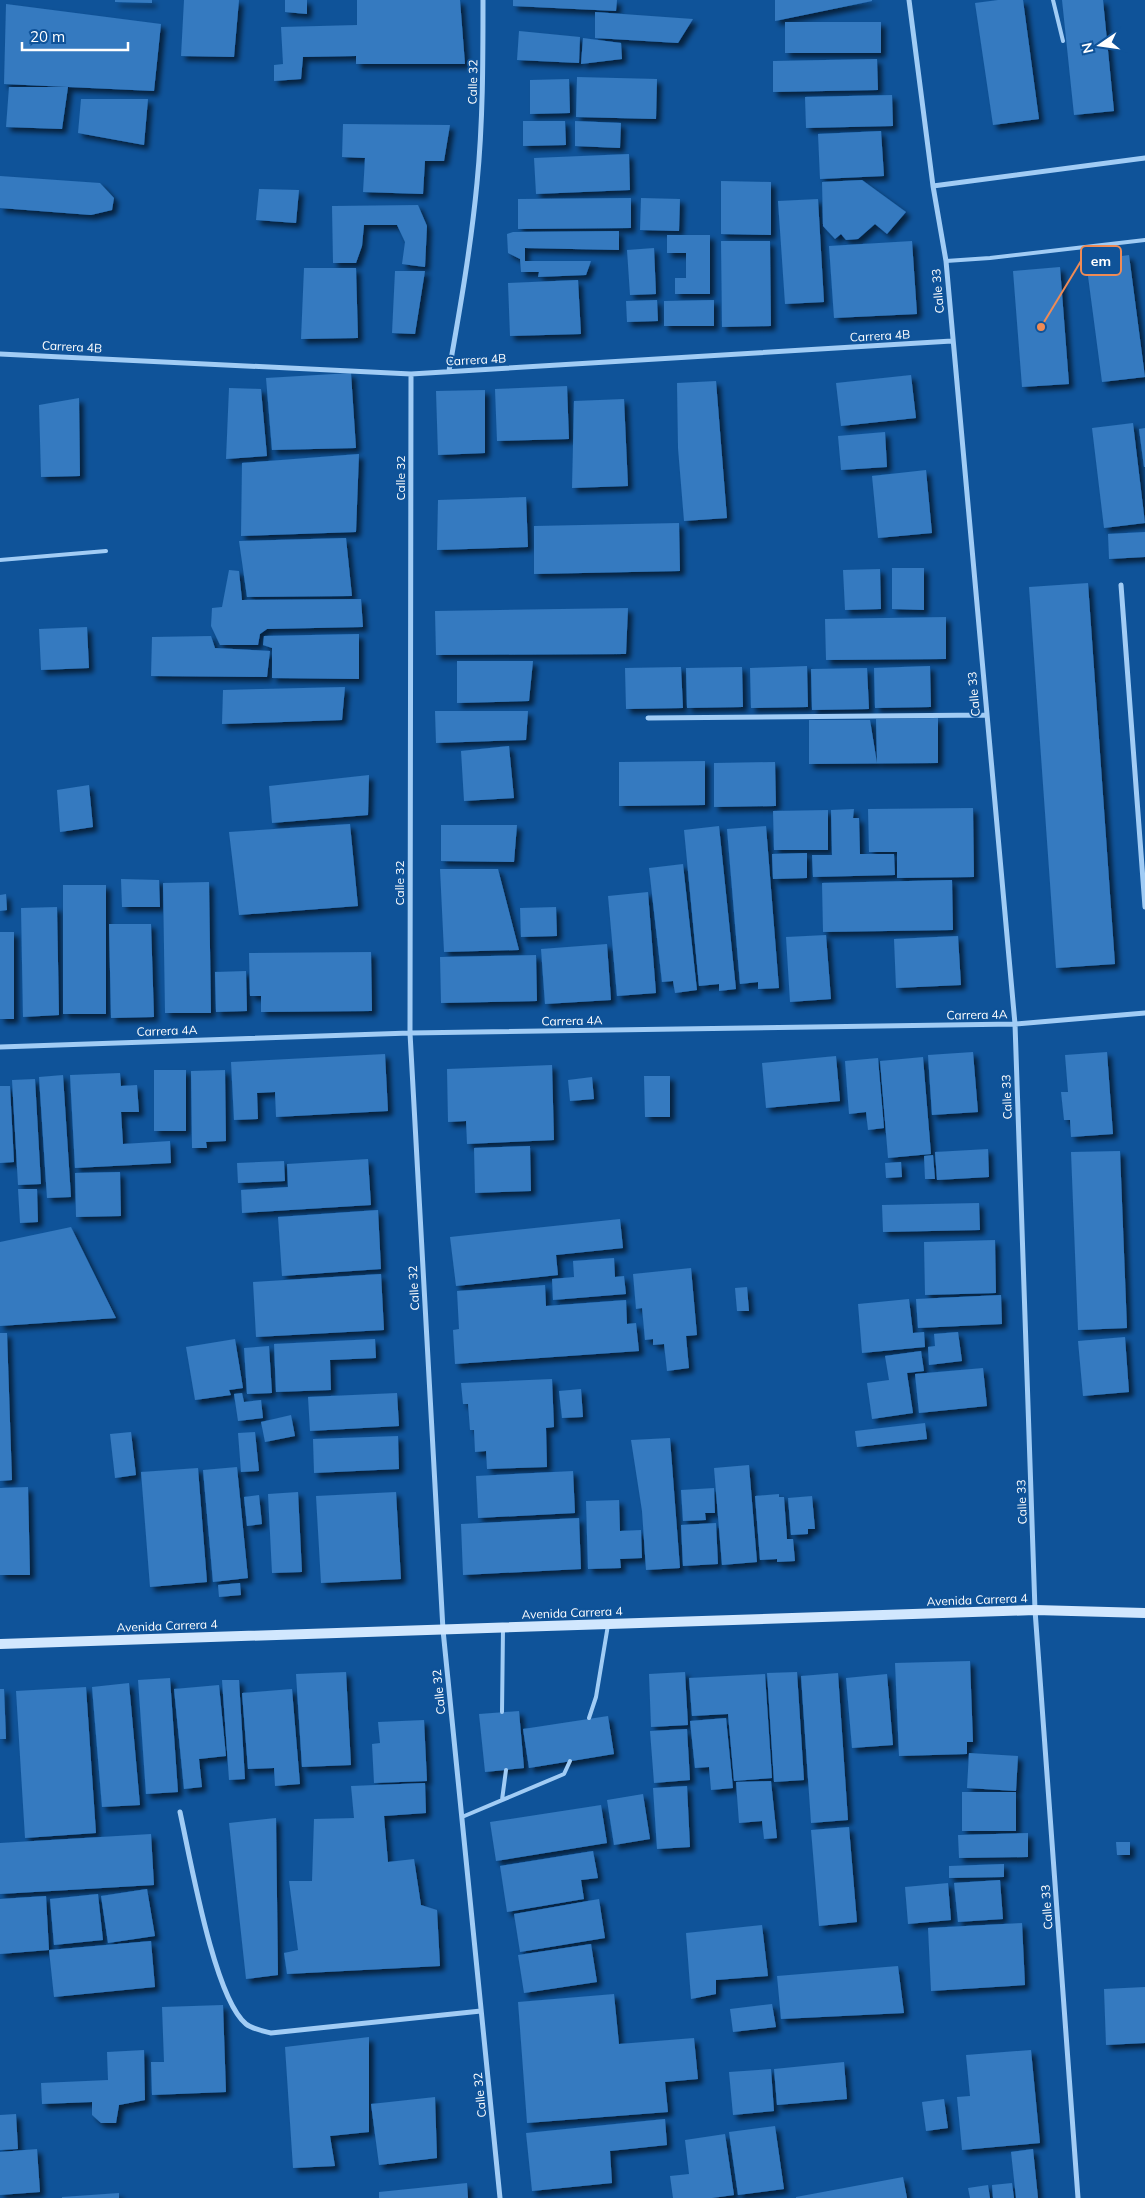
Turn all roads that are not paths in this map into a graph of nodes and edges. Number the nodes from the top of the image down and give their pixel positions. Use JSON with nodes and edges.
{"nodes":[{"id":1,"x":483,"y":0,"type":"edge"},
{"id":2,"x":909,"y":0,"type":"edge"},
{"id":3,"x":1053,"y":0,"type":"edge"},
{"id":4,"x":1064,"y":40,"type":"dead end"},
{"id":5,"x":1145,"y":158,"type":"edge"},
{"id":6,"x":934,"y":186,"type":"junction"},
{"id":7,"x":1145,"y":240,"type":"edge"},
{"id":8,"x":946,"y":261,"type":"junction"},
{"id":9,"x":952,"y":341,"type":"junction"},
{"id":10,"x":0,"y":354,"type":"edge"},
{"id":11,"x":448,"y":371,"type":"junction"},
{"id":12,"x":411,"y":374,"type":"junction"},
{"id":13,"x":106,"y":551,"type":"dead end"},
{"id":14,"x":0,"y":560,"type":"edge"},
{"id":15,"x":1121,"y":585,"type":"dead end"},
{"id":16,"x":986,"y":715,"type":"junction"},
{"id":17,"x":648,"y":718,"type":"dead end"},
{"id":18,"x":1145,"y":907,"type":"edge"},
{"id":19,"x":1145,"y":1013,"type":"edge"},
{"id":20,"x":1015,"y":1024,"type":"junction"},
{"id":21,"x":410,"y":1033,"type":"junction"},
{"id":22,"x":0,"y":1047,"type":"edge"},
{"id":23,"x":1035,"y":1610,"type":"junction"},
{"id":24,"x":1145,"y":1613,"type":"edge"},
{"id":25,"x":608,"y":1625,"type":"junction"},
{"id":26,"x":503,"y":1628,"type":"junction"},
{"id":27,"x":443,"y":1630,"type":"junction"},
{"id":28,"x":0,"y":1644,"type":"edge"},
{"id":29,"x":502,"y":1712,"type":"dead end"},
{"id":30,"x":589,"y":1718,"type":"dead end"},
{"id":31,"x":570,"y":1761,"type":"dead end"},
{"id":32,"x":506,"y":1770,"type":"dead end"},
{"id":33,"x":502,"y":1800,"type":"junction"},
{"id":34,"x":180,"y":1812,"type":"dead end"},
{"id":35,"x":462,"y":1817,"type":"junction"},
{"id":36,"x":481,"y":2011,"type":"junction"},
{"id":37,"x":500,"y":2198,"type":"edge"},
{"id":38,"x":1078,"y":2198,"type":"edge"}],
"edges":[{"from":1,"to":11,"type":"street","name":"Calle 32"},
{"from":2,"to":6,"type":"street","name":"Calle 33"},
{"from":3,"to":4,"type":"lane"},
{"from":5,"to":6,"type":"street"},
{"from":6,"to":8,"type":"street","name":"Calle 33"},
{"from":7,"to":8,"type":"lane"},
{"from":8,"to":9,"type":"street","name":"Calle 33"},
{"from":9,"to":11,"type":"street","name":"Carrera 4B"},
{"from":9,"to":16,"type":"street","name":"Calle 33"},
{"from":10,"to":12,"type":"street","name":"Carrera 4B"},
{"from":11,"to":12,"type":"street","name":"Carrera 4B"},
{"from":12,"to":21,"type":"street","name":"Calle 32"},
{"from":13,"to":14,"type":"lane"},
{"from":15,"to":18,"type":"street"},
{"from":16,"to":17,"type":"street"},
{"from":16,"to":20,"type":"street","name":"Calle 33"},
{"from":19,"to":20,"type":"street","name":"Carrera 4A"},
{"from":20,"to":21,"type":"street","name":"Carrera 4A"},
{"from":20,"to":23,"type":"street","name":"Calle 33"},
{"from":21,"to":22,"type":"street","name":"Carrera 4A"},
{"from":21,"to":27,"type":"street","name":"Calle 32"},
{"from":23,"to":24,"type":"main road","name":"Avenida Carrera 4"},
{"from":23,"to":25,"type":"main road","name":"Avenida Carrera 4"},
{"from":23,"to":38,"type":"street","name":"Calle 33"},
{"from":25,"to":26,"type":"main road","name":"Avenida Carrera 4"},
{"from":25,"to":30,"type":"lane"},
{"from":26,"to":27,"type":"main road","name":"Avenida Carrera 4"},
{"from":26,"to":29,"type":"lane"},
{"from":27,"to":28,"type":"main road","name":"Avenida Carrera 4"},
{"from":27,"to":35,"type":"street","name":"Calle 32"},
{"from":31,"to":33,"type":"lane"},
{"from":32,"to":33,"type":"lane"},
{"from":33,"to":35,"type":"lane"},
{"from":34,"to":36,"type":"street"},
{"from":35,"to":36,"type":"street","name":"Calle 32"},
{"from":36,"to":37,"type":"street","name":"Calle 32"}]}
